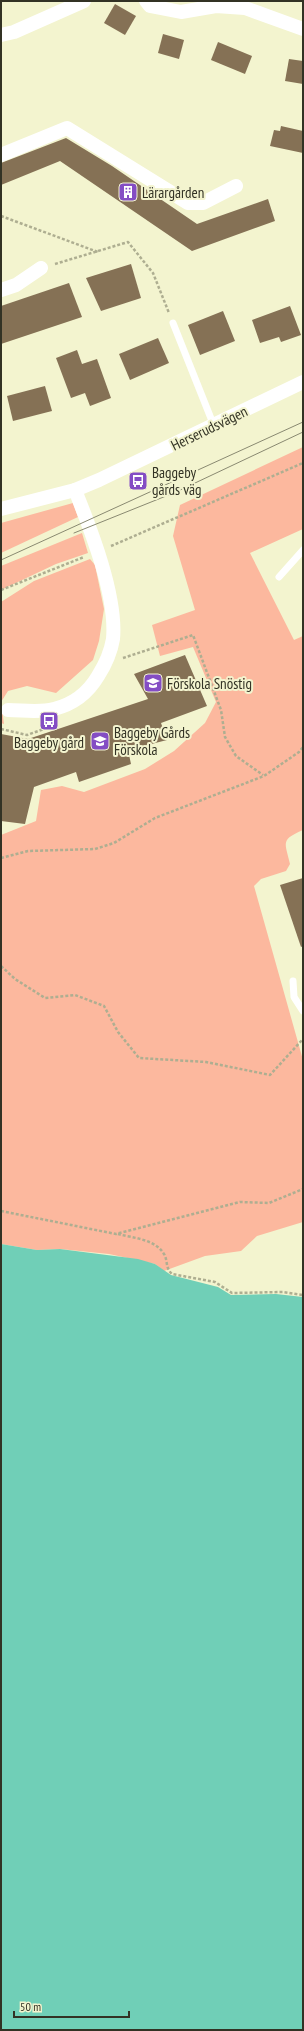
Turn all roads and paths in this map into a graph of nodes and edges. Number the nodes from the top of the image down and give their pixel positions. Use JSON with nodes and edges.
{"nodes":[{"id":1,"x":84,"y":1,"type":"edge"},
{"id":2,"x":146,"y":1,"type":"edge"},
{"id":3,"x":303,"y":29,"type":"edge"},
{"id":4,"x":1,"y":35,"type":"edge"},
{"id":5,"x":1,"y":155,"type":"edge"},
{"id":6,"x":236,"y":186,"type":"dead end"},
{"id":7,"x":1,"y":216,"type":"edge"},
{"id":8,"x":98,"y":252,"type":"junction"},
{"id":9,"x":41,"y":268,"type":"joint"},
{"id":10,"x":1,"y":290,"type":"edge"},
{"id":11,"x":173,"y":323,"type":"joint"},
{"id":12,"x":303,"y":382,"type":"edge"},
{"id":13,"x":214,"y":426,"type":"junction"},
{"id":14,"x":303,"y":463,"type":"edge"},
{"id":15,"x":75,"y":490,"type":"junction"},
{"id":16,"x":1,"y":509,"type":"edge"},
{"id":17,"x":97,"y":546,"type":"junction"},
{"id":18,"x":303,"y":550,"type":"edge"},
{"id":19,"x":279,"y":577,"type":"dead end"},
{"id":20,"x":1,"y":590,"type":"edge"},
{"id":21,"x":104,"y":666,"type":"junction"},
{"id":22,"x":8,"y":710,"type":"dead end"},
{"id":23,"x":303,"y":747,"type":"edge"},
{"id":24,"x":264,"y":776,"type":"junction"},
{"id":25,"x":1,"y":858,"type":"edge"},
{"id":26,"x":1,"y":966,"type":"edge"},
{"id":27,"x":292,"y":981,"type":"dead end"},
{"id":28,"x":303,"y":1011,"type":"edge"},
{"id":29,"x":303,"y":1039,"type":"edge"},
{"id":30,"x":303,"y":1189,"type":"edge"},
{"id":31,"x":1,"y":1211,"type":"edge"},
{"id":32,"x":116,"y":1234,"type":"junction"},
{"id":33,"x":303,"y":1295,"type":"edge"}],
"edges":[{"from":1,"to":4,"type":"street"},
{"from":2,"to":3,"type":"street"},
{"from":5,"to":6,"type":"street"},
{"from":7,"to":8,"type":"path"},
{"from":8,"to":9,"type":"path"},
{"from":8,"to":11,"type":"path"},
{"from":9,"to":10,"type":"street"},
{"from":11,"to":13,"type":"lane"},
{"from":12,"to":13,"type":"street","name":"Herserudsvägen"},
{"from":13,"to":15,"type":"street","name":"Herserudsvägen"},
{"from":14,"to":17,"type":"path"},
{"from":15,"to":16,"type":"street","name":"Herserudsvägen"},
{"from":15,"to":17,"type":"street"},
{"from":17,"to":20,"type":"path"},
{"from":17,"to":21,"type":"street"},
{"from":18,"to":19,"type":"lane"},
{"from":21,"to":22,"type":"street"},
{"from":21,"to":24,"type":"path"},
{"from":23,"to":24,"type":"path"},
{"from":24,"to":25,"type":"path"},
{"from":26,"to":29,"type":"path"},
{"from":27,"to":28,"type":"lane"},
{"from":30,"to":32,"type":"path"},
{"from":31,"to":32,"type":"path"},
{"from":32,"to":33,"type":"path"}]}
